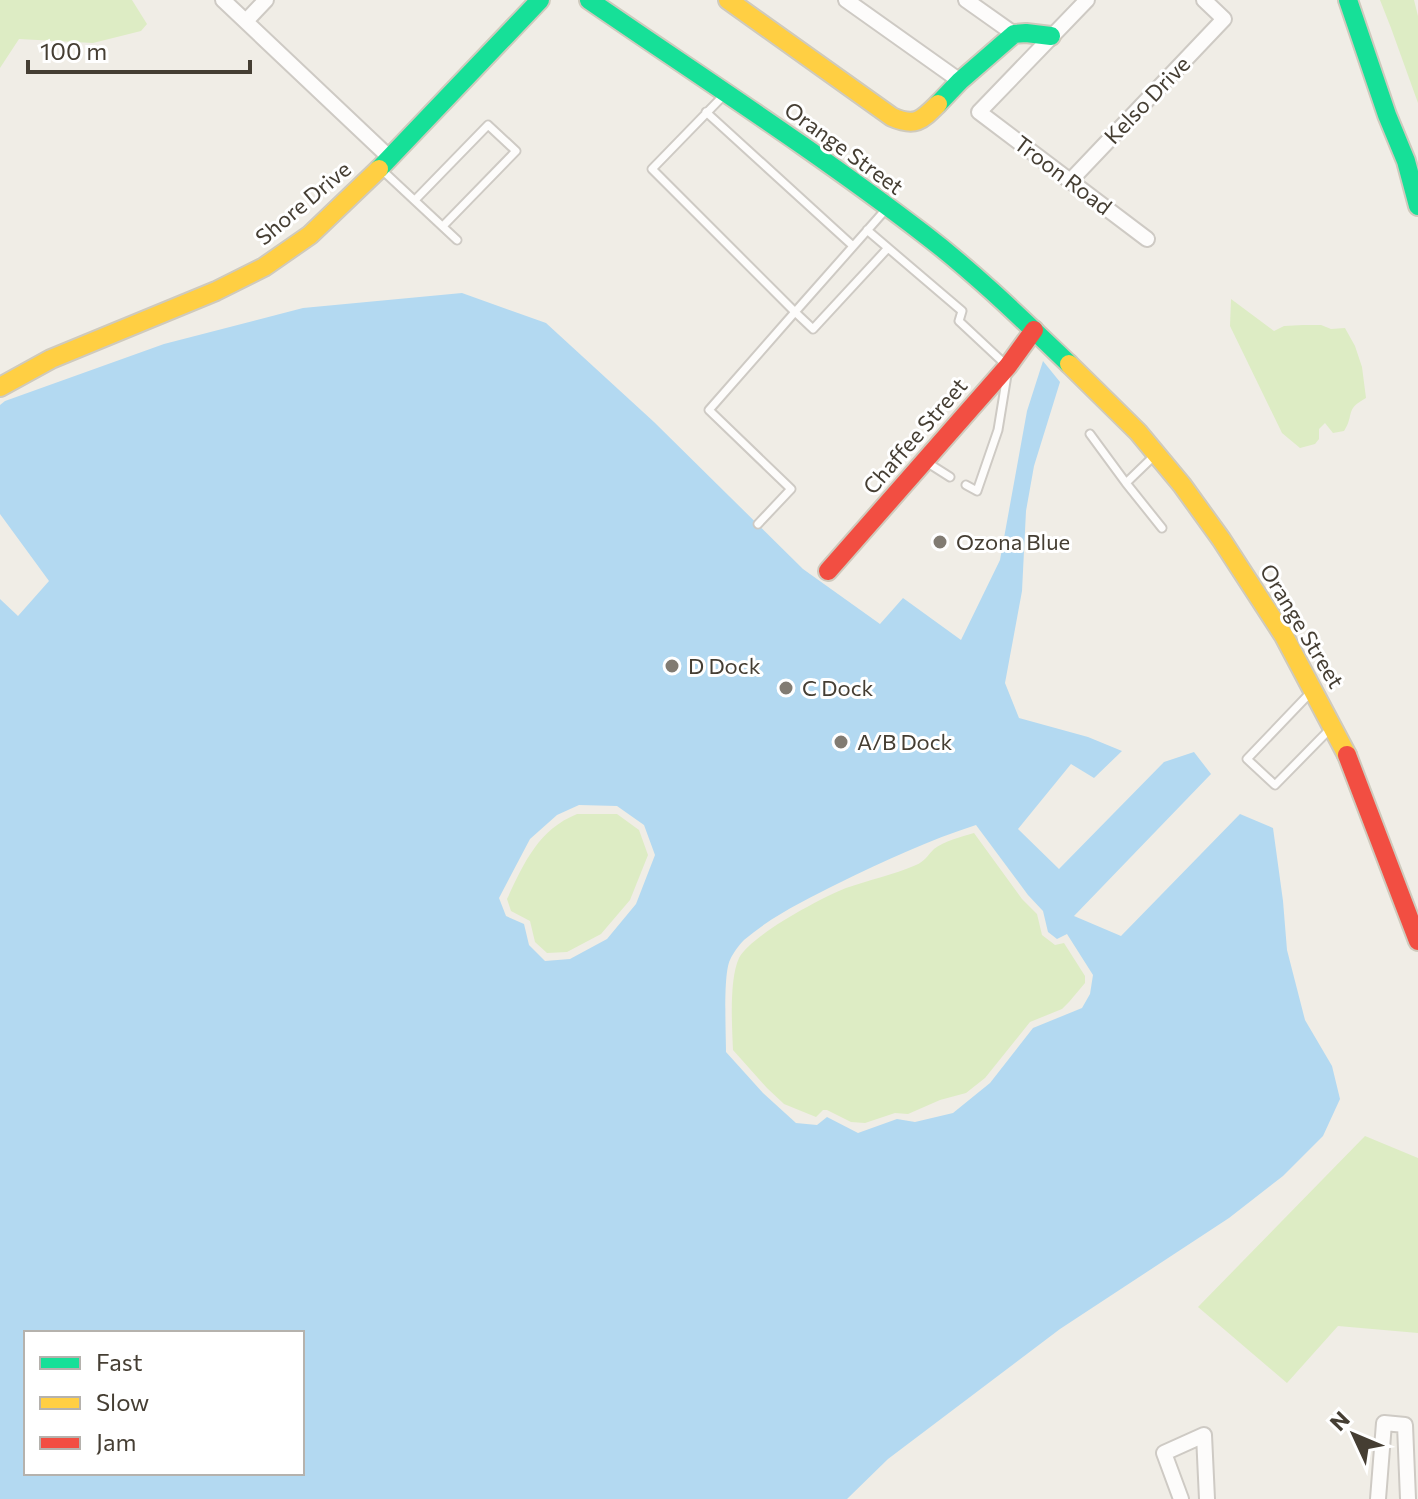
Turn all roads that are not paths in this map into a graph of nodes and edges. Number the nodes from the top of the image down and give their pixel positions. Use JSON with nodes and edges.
{"nodes":[{"id":1,"x":223,"y":0,"type":"edge"},
{"id":2,"x":266,"y":0,"type":"edge"},
{"id":3,"x":540,"y":0,"type":"edge"},
{"id":4,"x":589,"y":0,"type":"edge"},
{"id":5,"x":728,"y":0,"type":"edge"},
{"id":6,"x":846,"y":0,"type":"edge"},
{"id":7,"x":966,"y":0,"type":"edge"},
{"id":8,"x":1204,"y":0,"type":"edge"},
{"id":9,"x":1348,"y":0,"type":"edge"},
{"id":10,"x":1077,"y":3,"type":"edge"},
{"id":11,"x":246,"y":21,"type":"junction"},
{"id":12,"x":1014,"y":34,"type":"junction"},
{"id":13,"x":1051,"y":36,"type":"junction"},
{"id":14,"x":960,"y":81,"type":"junction"},
{"id":15,"x":725,"y":93,"type":"junction"},
{"id":16,"x":706,"y":112,"type":"junction"},
{"id":17,"x":385,"y":163,"type":"junction"},
{"id":18,"x":1071,"y":180,"type":"junction"},
{"id":19,"x":415,"y":200,"type":"junction"},
{"id":20,"x":1418,"y":206,"type":"edge"},
{"id":21,"x":887,"y":208,"type":"junction"},
{"id":22,"x":443,"y":226,"type":"junction"},
{"id":23,"x":867,"y":230,"type":"junction"},
{"id":24,"x":1147,"y":239,"type":"dead end"},
{"id":25,"x":457,"y":240,"type":"dead end"},
{"id":26,"x":853,"y":246,"type":"junction"},
{"id":27,"x":888,"y":248,"type":"junction"},
{"id":28,"x":795,"y":312,"type":"junction"},
{"id":29,"x":1034,"y":330,"type":"junction"},
{"id":30,"x":1008,"y":366,"type":"junction"},
{"id":31,"x":0,"y":387,"type":"edge"},
{"id":32,"x":1090,"y":434,"type":"dead end"},
{"id":33,"x":1157,"y":453,"type":"junction"},
{"id":34,"x":925,"y":461,"type":"junction"},
{"id":35,"x":950,"y":477,"type":"dead end"},
{"id":36,"x":1126,"y":483,"type":"junction"},
{"id":37,"x":966,"y":485,"type":"dead end"},
{"id":38,"x":758,"y":524,"type":"dead end"},
{"id":39,"x":1162,"y":528,"type":"dead end"},
{"id":40,"x":828,"y":571,"type":"dead end"},
{"id":41,"x":1313,"y":689,"type":"junction"},
{"id":42,"x":1333,"y":726,"type":"junction"},
{"id":43,"x":1418,"y":941,"type":"edge"},
{"id":44,"x":1181,"y":1499,"type":"edge"},
{"id":45,"x":1207,"y":1499,"type":"edge"},
{"id":46,"x":1378,"y":1499,"type":"edge"},
{"id":47,"x":1408,"y":1499,"type":"edge"}],
"edges":[{"from":1,"to":11,"type":"street"},
{"from":2,"to":11,"type":"street"},
{"from":3,"to":17,"type":"street","name":"Shore Drive"},
{"from":4,"to":15,"type":"street","name":"Orange Street"},
{"from":5,"to":14,"type":"street"},
{"from":6,"to":14,"type":"street"},
{"from":7,"to":12,"type":"street"},
{"from":8,"to":18,"type":"street","name":"Kelso Drive"},
{"from":9,"to":20,"type":"street"},
{"from":10,"to":13,"type":"street"},
{"from":11,"to":17,"type":"street"},
{"from":12,"to":13,"type":"street"},
{"from":12,"to":14,"type":"street"},
{"from":13,"to":18,"type":"street","name":"Troon Road"},
{"from":15,"to":16,"type":"lane"},
{"from":15,"to":21,"type":"street","name":"Orange Street"},
{"from":16,"to":26,"type":"lane"},
{"from":16,"to":28,"type":"lane"},
{"from":17,"to":19,"type":"lane"},
{"from":17,"to":31,"type":"street","name":"Shore Drive"},
{"from":18,"to":24,"type":"street","name":"Troon Road"},
{"from":19,"to":22,"type":"lane"},
{"from":19,"to":22,"type":"lane"},
{"from":21,"to":23,"type":"lane"},
{"from":21,"to":29,"type":"street","name":"Orange Street"},
{"from":22,"to":25,"type":"lane"},
{"from":23,"to":26,"type":"lane"},
{"from":23,"to":27,"type":"lane"},
{"from":26,"to":28,"type":"lane"},
{"from":27,"to":28,"type":"lane"},
{"from":27,"to":30,"type":"lane"},
{"from":28,"to":38,"type":"lane"},
{"from":29,"to":30,"type":"street","name":"Chaffee Street"},
{"from":29,"to":33,"type":"street","name":"Orange Street"},
{"from":30,"to":34,"type":"street","name":"Chaffee Street"},
{"from":30,"to":37,"type":"lane"},
{"from":32,"to":36,"type":"lane"},
{"from":33,"to":36,"type":"lane"},
{"from":33,"to":41,"type":"street","name":"Orange Street"},
{"from":34,"to":35,"type":"lane"},
{"from":34,"to":40,"type":"street","name":"Chaffee Street"},
{"from":36,"to":39,"type":"lane"},
{"from":41,"to":42,"type":"street","name":"Orange Street"},
{"from":41,"to":42,"type":"lane"},
{"from":42,"to":43,"type":"street","name":"Orange Street"},
{"from":44,"to":45,"type":"street"},
{"from":46,"to":47,"type":"street"}]}
